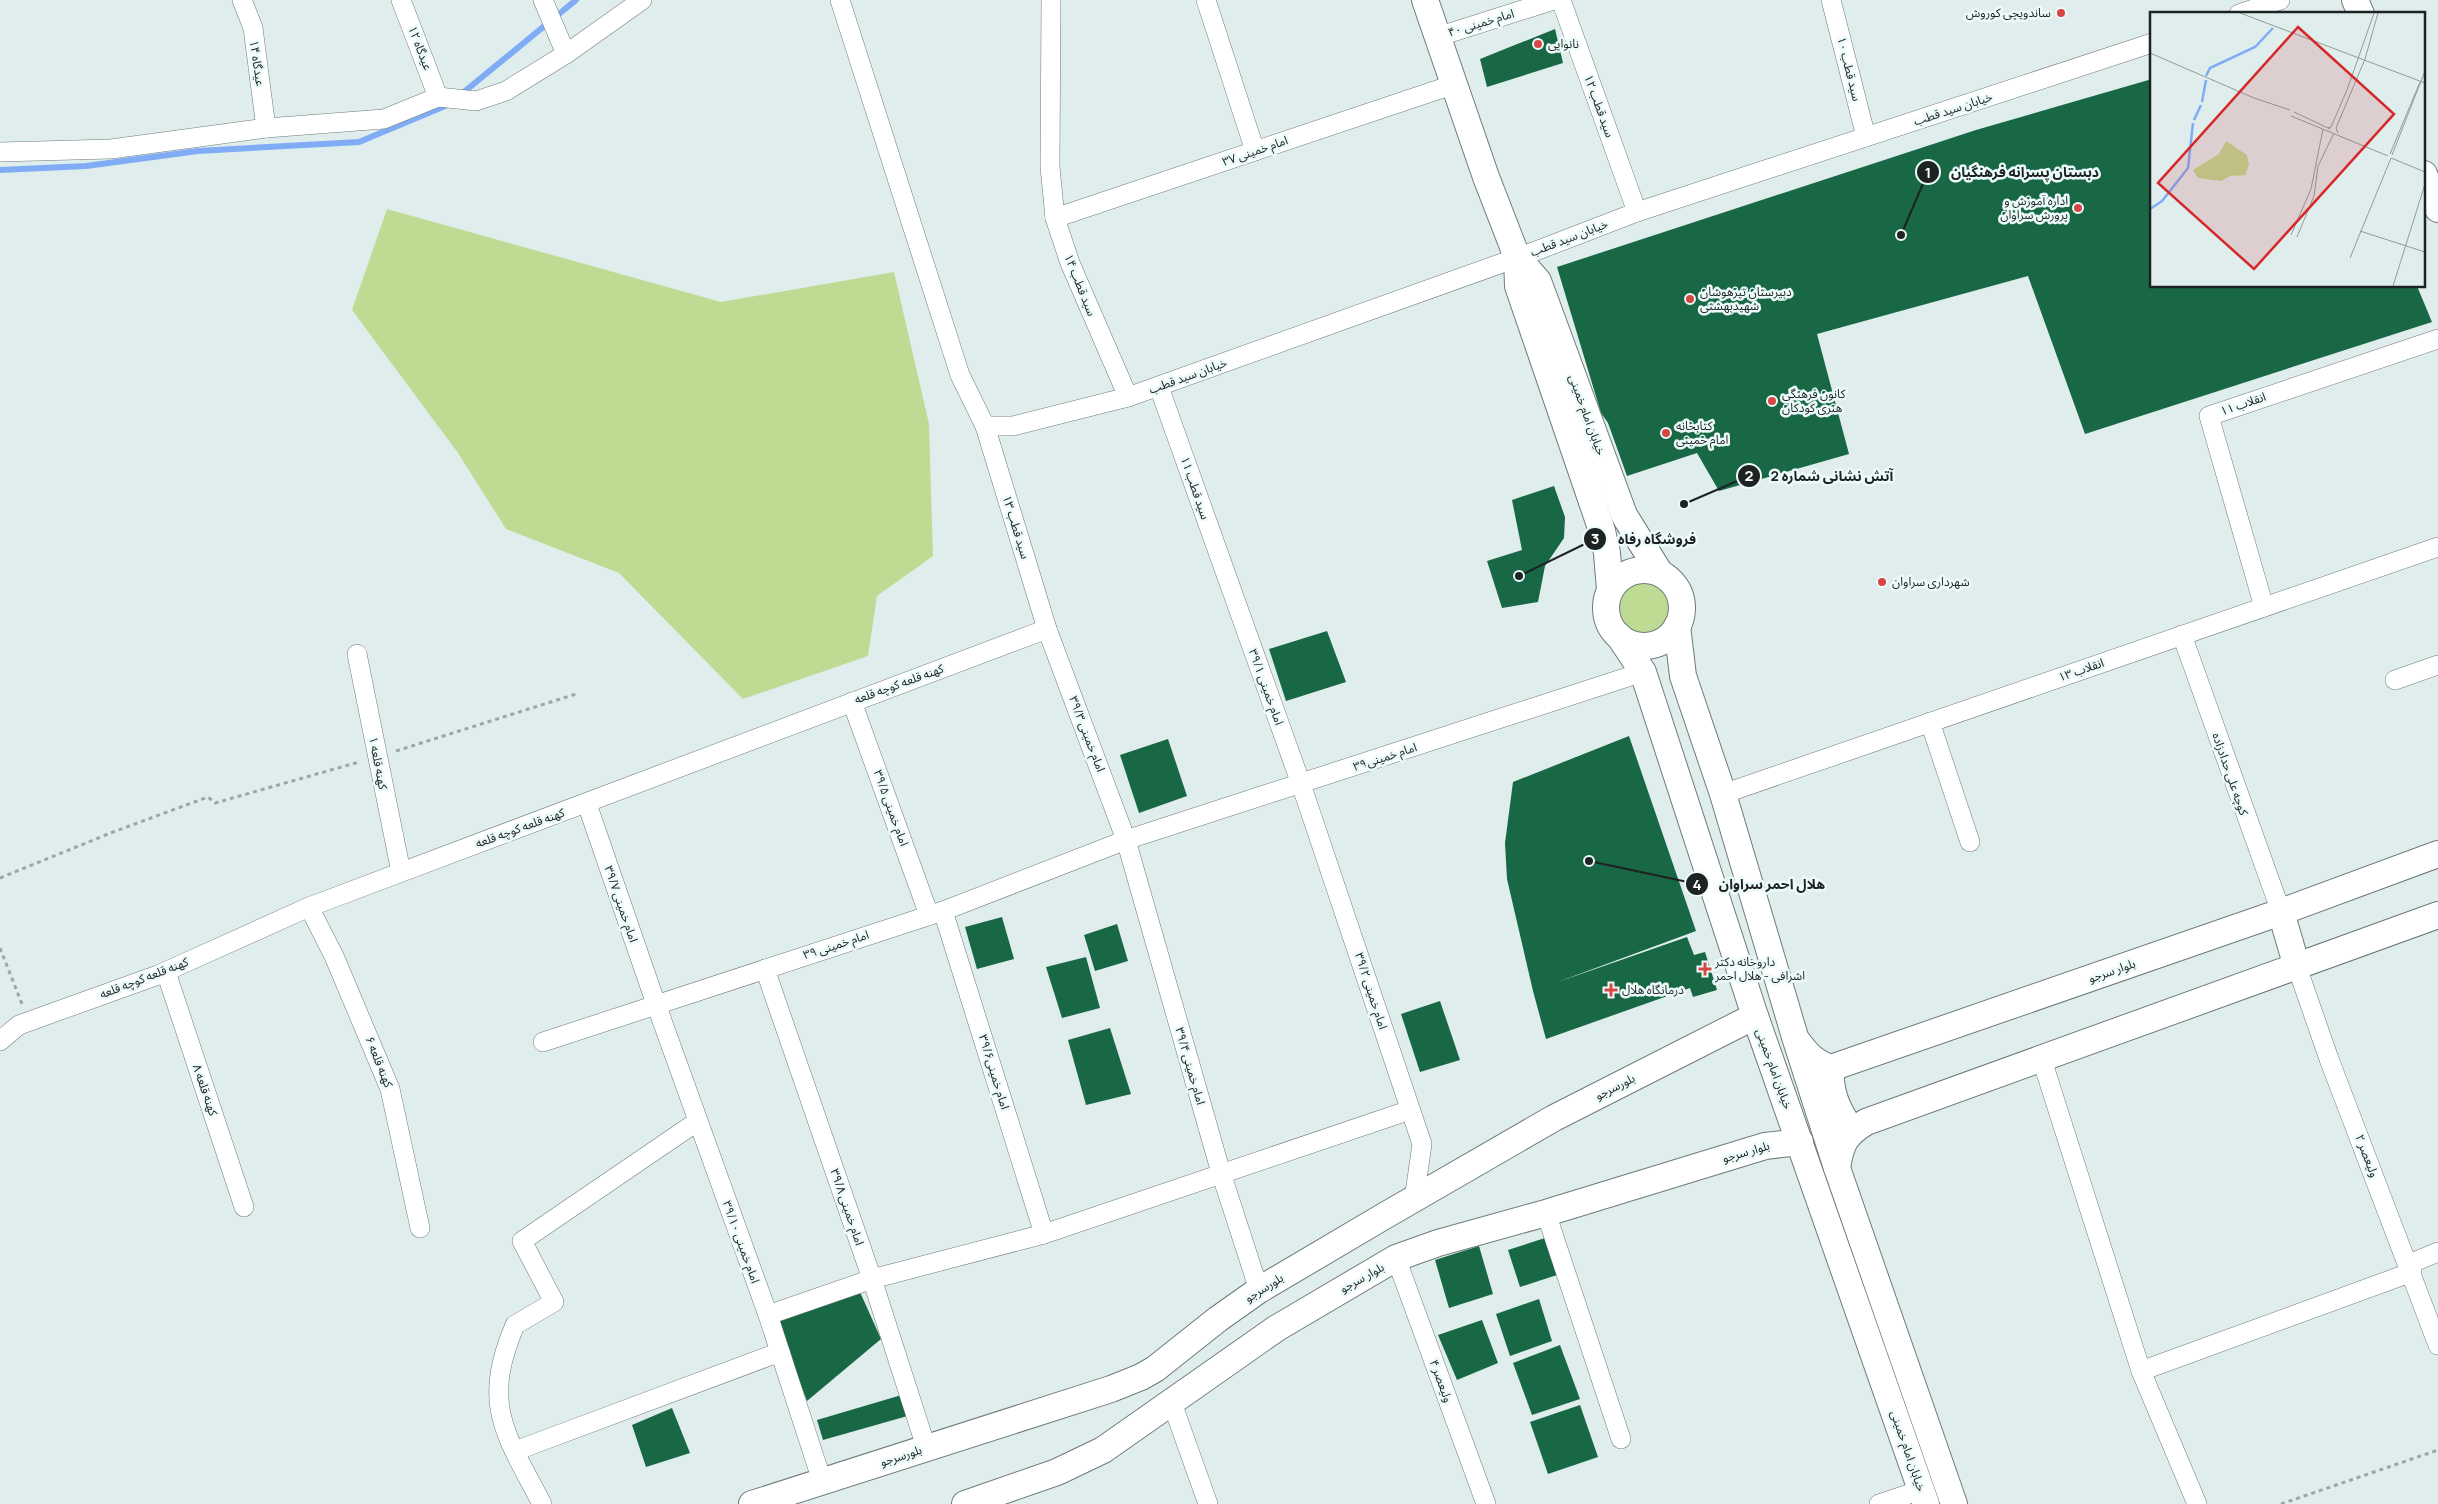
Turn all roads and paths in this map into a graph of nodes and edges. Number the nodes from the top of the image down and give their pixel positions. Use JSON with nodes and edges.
{"nodes":[{"id":1,"x":242,"y":0,"type":"edge"},
{"id":2,"x":401,"y":0,"type":"edge"},
{"id":3,"x":543,"y":0,"type":"edge"},
{"id":4,"x":642,"y":0,"type":"edge"},
{"id":5,"x":840,"y":0,"type":"edge"},
{"id":6,"x":1051,"y":0,"type":"edge"},
{"id":7,"x":1206,"y":0,"type":"edge"},
{"id":8,"x":1425,"y":0,"type":"edge"},
{"id":9,"x":1554,"y":0,"type":"edge"},
{"id":10,"x":1561,"y":0,"type":"edge"},
{"id":11,"x":1831,"y":0,"type":"edge"},
{"id":12,"x":2280,"y":0,"type":"edge"},
{"id":13,"x":2355,"y":0,"type":"edge"},
{"id":14,"x":2245,"y":12,"type":"edge"},
{"id":15,"x":2360,"y":12,"type":"edge"},
{"id":16,"x":1437,"y":37,"type":"junction"},
{"id":17,"x":2150,"y":44,"type":"edge"},
{"id":18,"x":566,"y":54,"type":"junction"},
{"id":19,"x":1455,"y":84,"type":"junction"},
{"id":20,"x":438,"y":97,"type":"junction"},
{"id":21,"x":266,"y":128,"type":"junction"},
{"id":22,"x":1866,"y":137,"type":"junction"},
{"id":23,"x":1255,"y":151,"type":"junction"},
{"id":24,"x":0,"y":152,"type":"edge"},
{"id":25,"x":2430,"y":179,"type":"edge"},
{"id":26,"x":2438,"y":209,"type":"edge"},
{"id":27,"x":1637,"y":212,"type":"junction"},
{"id":28,"x":1055,"y":218,"type":"junction"},
{"id":29,"x":1517,"y":257,"type":"junction"},
{"id":30,"x":2438,"y":339,"type":"edge"},
{"id":31,"x":1159,"y":387,"type":"junction"},
{"id":32,"x":1128,"y":397,"type":"junction"},
{"id":33,"x":985,"y":426,"type":"junction"},
{"id":34,"x":2438,"y":547,"type":"edge"},
{"id":35,"x":1660,"y":573,"type":"junction"},
{"id":36,"x":1231,"y":590,"type":"joint"},
{"id":37,"x":1610,"y":590,"type":"junction"},
{"id":38,"x":2264,"y":607,"type":"junction"},
{"id":39,"x":1677,"y":626,"type":"junction"},
{"id":40,"x":1048,"y":629,"type":"junction"},
{"id":41,"x":2182,"y":635,"type":"junction"},
{"id":42,"x":1619,"y":636,"type":"junction"},
{"id":43,"x":357,"y":654,"type":"dead end"},
{"id":44,"x":2438,"y":665,"type":"edge"},
{"id":45,"x":1643,"y":672,"type":"junction"},
{"id":46,"x":2395,"y":680,"type":"dead end"},
{"id":47,"x":576,"y":694,"type":"dead end"},
{"id":48,"x":852,"y":702,"type":"junction"},
{"id":49,"x":1930,"y":722,"type":"junction"},
{"id":50,"x":376,"y":757,"type":"junction"},
{"id":51,"x":1301,"y":784,"type":"junction"},
{"id":52,"x":1723,"y":794,"type":"junction"},
{"id":53,"x":587,"y":804,"type":"junction"},
{"id":54,"x":1126,"y":840,"type":"junction"},
{"id":55,"x":1970,"y":842,"type":"dead end"},
{"id":56,"x":2438,"y":854,"type":"edge"},
{"id":57,"x":401,"y":872,"type":"junction"},
{"id":58,"x":0,"y":878,"type":"edge"},
{"id":59,"x":308,"y":907,"type":"junction"},
{"id":60,"x":2281,"y":912,"type":"junction"},
{"id":61,"x":936,"y":913,"type":"junction"},
{"id":62,"x":2438,"y":915,"type":"edge"},
{"id":63,"x":0,"y":948,"type":"edge"},
{"id":64,"x":2297,"y":967,"type":"junction"},
{"id":65,"x":764,"y":969,"type":"junction"},
{"id":66,"x":166,"y":972,"type":"junction"},
{"id":67,"x":656,"y":1004,"type":"junction"},
{"id":68,"x":1755,"y":1016,"type":"junction"},
{"id":69,"x":28,"y":1021,"type":"junction"},
{"id":70,"x":1795,"y":1037,"type":"junction"},
{"id":71,"x":0,"y":1041,"type":"edge"},
{"id":72,"x":543,"y":1042,"type":"dead end"},
{"id":73,"x":2042,"y":1060,"type":"junction"},
{"id":74,"x":1831,"y":1068,"type":"junction"},
{"id":75,"x":1410,"y":1110,"type":"junction"},
{"id":76,"x":698,"y":1121,"type":"junction"},
{"id":77,"x":1852,"y":1130,"type":"junction"},
{"id":78,"x":1800,"y":1142,"type":"junction"},
{"id":79,"x":1837,"y":1168,"type":"junction"},
{"id":80,"x":1221,"y":1173,"type":"junction"},
{"id":81,"x":1414,"y":1200,"type":"junction"},
{"id":82,"x":244,"y":1207,"type":"dead end"},
{"id":83,"x":1546,"y":1213,"type":"junction"},
{"id":84,"x":420,"y":1228,"type":"dead end"},
{"id":85,"x":1044,"y":1234,"type":"junction"},
{"id":86,"x":2438,"y":1252,"type":"edge"},
{"id":87,"x":1396,"y":1258,"type":"junction"},
{"id":88,"x":2410,"y":1268,"type":"junction"},
{"id":89,"x":872,"y":1279,"type":"junction"},
{"id":90,"x":1259,"y":1290,"type":"junction"},
{"id":91,"x":768,"y":1316,"type":"junction"},
{"id":92,"x":1277,"y":1328,"type":"junction"},
{"id":93,"x":2438,"y":1345,"type":"edge"},
{"id":94,"x":780,"y":1352,"type":"junction"},
{"id":95,"x":1156,"y":1368,"type":"junction"},
{"id":96,"x":2141,"y":1372,"type":"junction"},
{"id":97,"x":1172,"y":1403,"type":"junction"},
{"id":98,"x":1621,"y":1438,"type":"dead end"},
{"id":99,"x":926,"y":1447,"type":"junction"},
{"id":100,"x":2438,"y":1450,"type":"edge"},
{"id":101,"x":514,"y":1451,"type":"junction"},
{"id":102,"x":822,"y":1481,"type":"junction"},
{"id":103,"x":1924,"y":1497,"type":"edge"},
{"id":104,"x":542,"y":1504,"type":"edge"},
{"id":105,"x":752,"y":1504,"type":"edge"},
{"id":106,"x":965,"y":1504,"type":"edge"},
{"id":107,"x":1208,"y":1504,"type":"edge"},
{"id":108,"x":1486,"y":1504,"type":"edge"},
{"id":109,"x":1879,"y":1504,"type":"edge"},
{"id":110,"x":1954,"y":1504,"type":"edge"},
{"id":111,"x":2197,"y":1504,"type":"edge"},
{"id":112,"x":2281,"y":1504,"type":"edge"}],
"edges":[{"from":1,"to":21,"type":"street","name":"عیدگاه ۱۴"},
{"from":2,"to":20,"type":"street","name":"عیدگاه ۱۲"},
{"from":3,"to":18,"type":"street"},
{"from":4,"to":18,"type":"street"},
{"from":5,"to":33,"type":"street","name":"سید قطب ۱۳"},
{"from":6,"to":28,"type":"street","name":"سید قطب ۱۴"},
{"from":7,"to":23,"type":"street"},
{"from":8,"to":16,"type":"street","name":"خیابان امام خمینی"},
{"from":9,"to":16,"type":"street","name":"امام خمینی ۴۰"},
{"from":10,"to":27,"type":"street","name":"سید قطب ۱۲"},
{"from":11,"to":22,"type":"street","name":"سید قطب ۱۰"},
{"from":12,"to":14,"type":"street"},
{"from":13,"to":15,"type":"street"},
{"from":16,"to":19,"type":"street","name":"خیابان امام خمینی"},
{"from":17,"to":22,"type":"street","name":"خیابان سید قطب"},
{"from":18,"to":20,"type":"street"},
{"from":19,"to":23,"type":"street","name":"امام خمینی ۳۷"},
{"from":19,"to":29,"type":"street","name":"خیابان امام خمینی"},
{"from":20,"to":21,"type":"street"},
{"from":21,"to":24,"type":"street"},
{"from":22,"to":27,"type":"street","name":"خیابان سید قطب"},
{"from":23,"to":28,"type":"street","name":"امام خمینی ۳۷"},
{"from":25,"to":26,"type":"street"},
{"from":27,"to":29,"type":"street","name":"خیابان سید قطب"},
{"from":28,"to":32,"type":"street","name":"سید قطب ۱۴"},
{"from":29,"to":31,"type":"street","name":"خیابان سید قطب"},
{"from":29,"to":35,"type":"street","name":"خیابان امام خمینی"},
{"from":29,"to":37,"type":"street","name":"خیابان امام خمینی"},
{"from":30,"to":38,"type":"street","name":"انقلاب ۱۱"},
{"from":31,"to":32,"type":"street","name":"خیابان سید قطب"},
{"from":31,"to":36,"type":"street","name":"سید قطب ۱۱"},
{"from":32,"to":33,"type":"street","name":"خیابان سید قطب"},
{"from":33,"to":40,"type":"street","name":"سید قطب ۱۳"},
{"from":34,"to":38,"type":"street","name":"انقلاب ۱۳"},
{"from":35,"to":37,"type":"street"},
{"from":35,"to":39,"type":"street"},
{"from":36,"to":51,"type":"street","name":"امام خمینی ۳۹/۱"},
{"from":37,"to":42,"type":"street"},
{"from":38,"to":41,"type":"street","name":"انقلاب ۱۳"},
{"from":39,"to":42,"type":"street"},
{"from":39,"to":52,"type":"street","name":"خیابان امام خمینی"},
{"from":40,"to":48,"type":"street","name":"کهنه قلعه کوچه قلعه"},
{"from":40,"to":54,"type":"street","name":"امام خمینی ۳۹/۳"},
{"from":41,"to":49,"type":"street","name":"انقلاب ۱۳"},
{"from":41,"to":60,"type":"street","name":"کوچه علی حدادزاده"},
{"from":42,"to":45,"type":"street","name":"خیابان امام خمینی"},
{"from":43,"to":50,"type":"street","name":"کهنه قلعه ۱"},
{"from":44,"to":46,"type":"street"},
{"from":45,"to":51,"type":"street","name":"امام خمینی۳۹"},
{"from":45,"to":68,"type":"street","name":"خیابان امام خمینی"},
{"from":47,"to":50,"type":"path"},
{"from":48,"to":53,"type":"street","name":"کهنه قلعه کوچه قلعه"},
{"from":48,"to":61,"type":"street","name":"امام خمینی ۳۹/۵"},
{"from":49,"to":52,"type":"street","name":"انقلاب ۱۳"},
{"from":49,"to":55,"type":"street"},
{"from":50,"to":57,"type":"street","name":"کهنه قلعه ۱"},
{"from":50,"to":58,"type":"path"},
{"from":51,"to":54,"type":"street","name":"امام خمینی۳۹"},
{"from":51,"to":75,"type":"street","name":"امام خمینی ۳۹/۲"},
{"from":52,"to":70,"type":"street","name":"خیابان امام خمینی"},
{"from":53,"to":57,"type":"street","name":"کهنه قلعه کوچه قلعه"},
{"from":53,"to":67,"type":"street","name":"امام خمینی ۳۹/۷"},
{"from":54,"to":61,"type":"street","name":"امام خمینی ۳۹"},
{"from":54,"to":80,"type":"street","name":"امام خمینی ۳۹/۴"},
{"from":56,"to":60,"type":"street","name":"بلوار سرجو"},
{"from":57,"to":59,"type":"street","name":"کهنه قلعه کوچه قلعه"},
{"from":59,"to":66,"type":"street","name":"کهنه قلعه کوچه قلعه"},
{"from":59,"to":84,"type":"street","name":"کهنه قلعه ۶"},
{"from":60,"to":64,"type":"street"},
{"from":60,"to":74,"type":"street","name":"بلوار سرجو"},
{"from":61,"to":65,"type":"street","name":"امام خمینی ۳۹"},
{"from":61,"to":85,"type":"street","name":"امام خمینی۳۹/۶"},
{"from":62,"to":64,"type":"street"},
{"from":63,"to":69,"type":"path"},
{"from":64,"to":73,"type":"street"},
{"from":64,"to":88,"type":"street","name":"ولیعصر ۲"},
{"from":65,"to":67,"type":"street","name":"امام خمینی ۳۹"},
{"from":65,"to":89,"type":"street","name":"امام خمینی ۳۹/۸"},
{"from":66,"to":69,"type":"street","name":"کهنه قلعه کوچه قلعه"},
{"from":66,"to":82,"type":"street","name":"کهنه قلعه ۸"},
{"from":67,"to":72,"type":"street","name":"امام خمینی ۳۹"},
{"from":67,"to":76,"type":"street","name":"امام خمینی ۳۹/۱۰"},
{"from":68,"to":78,"type":"street","name":"خیابان امام خمینی"},
{"from":68,"to":81,"type":"street","name":"بلورسرجو"},
{"from":69,"to":71,"type":"street","name":"کهنه قلعه کوچه قلعه"},
{"from":70,"to":74,"type":"street"},
{"from":70,"to":79,"type":"street","name":"خیابان امام خمینی"},
{"from":73,"to":77,"type":"street"},
{"from":73,"to":96,"type":"street"},
{"from":74,"to":77,"type":"street"},
{"from":75,"to":80,"type":"street"},
{"from":75,"to":81,"type":"street","name":"امام خمینی ۳۹/۲"},
{"from":76,"to":91,"type":"street","name":"امام خمینی ۳۹/۱۰"},
{"from":76,"to":101,"type":"street"},
{"from":77,"to":79,"type":"street"},
{"from":78,"to":83,"type":"street","name":"بلوار سرجو"},
{"from":78,"to":103,"type":"street","name":"خیابان امام خمینی"},
{"from":79,"to":110,"type":"street","name":"خیابان امام خمینی"},
{"from":80,"to":85,"type":"street"},
{"from":80,"to":90,"type":"street","name":"امام خمینی ۳۹/۴"},
{"from":81,"to":90,"type":"street","name":"بلورسرجو"},
{"from":83,"to":87,"type":"street","name":"بلوار سرجو"},
{"from":83,"to":98,"type":"street"},
{"from":85,"to":89,"type":"street"},
{"from":86,"to":88,"type":"street"},
{"from":87,"to":92,"type":"street","name":"بلوار سرجو"},
{"from":87,"to":108,"type":"street","name":"ولیعصر ۴"},
{"from":88,"to":93,"type":"street","name":"ولیعصر ۲"},
{"from":88,"to":96,"type":"street"},
{"from":89,"to":91,"type":"street"},
{"from":89,"to":99,"type":"street","name":"امام خمینی ۳۹/۸"},
{"from":90,"to":92,"type":"street"},
{"from":90,"to":95,"type":"street","name":"بلورسرجو"},
{"from":91,"to":94,"type":"street","name":"امام خمینی ۳۹/۱۰"},
{"from":92,"to":97,"type":"street","name":"بلوار سرجو"},
{"from":94,"to":101,"type":"street"},
{"from":94,"to":102,"type":"street","name":"امام خمینی ۳۹/۱۰"},
{"from":95,"to":97,"type":"street"},
{"from":95,"to":99,"type":"street","name":"بلورسرجو"},
{"from":96,"to":111,"type":"street"},
{"from":97,"to":106,"type":"street","name":"بلوار سرجو"},
{"from":97,"to":107,"type":"street"},
{"from":99,"to":102,"type":"street","name":"بلورسرجو"},
{"from":100,"to":112,"type":"path"},
{"from":101,"to":104,"type":"street"},
{"from":102,"to":105,"type":"street","name":"بلورسرجو"},
{"from":103,"to":109,"type":"street"}]}
